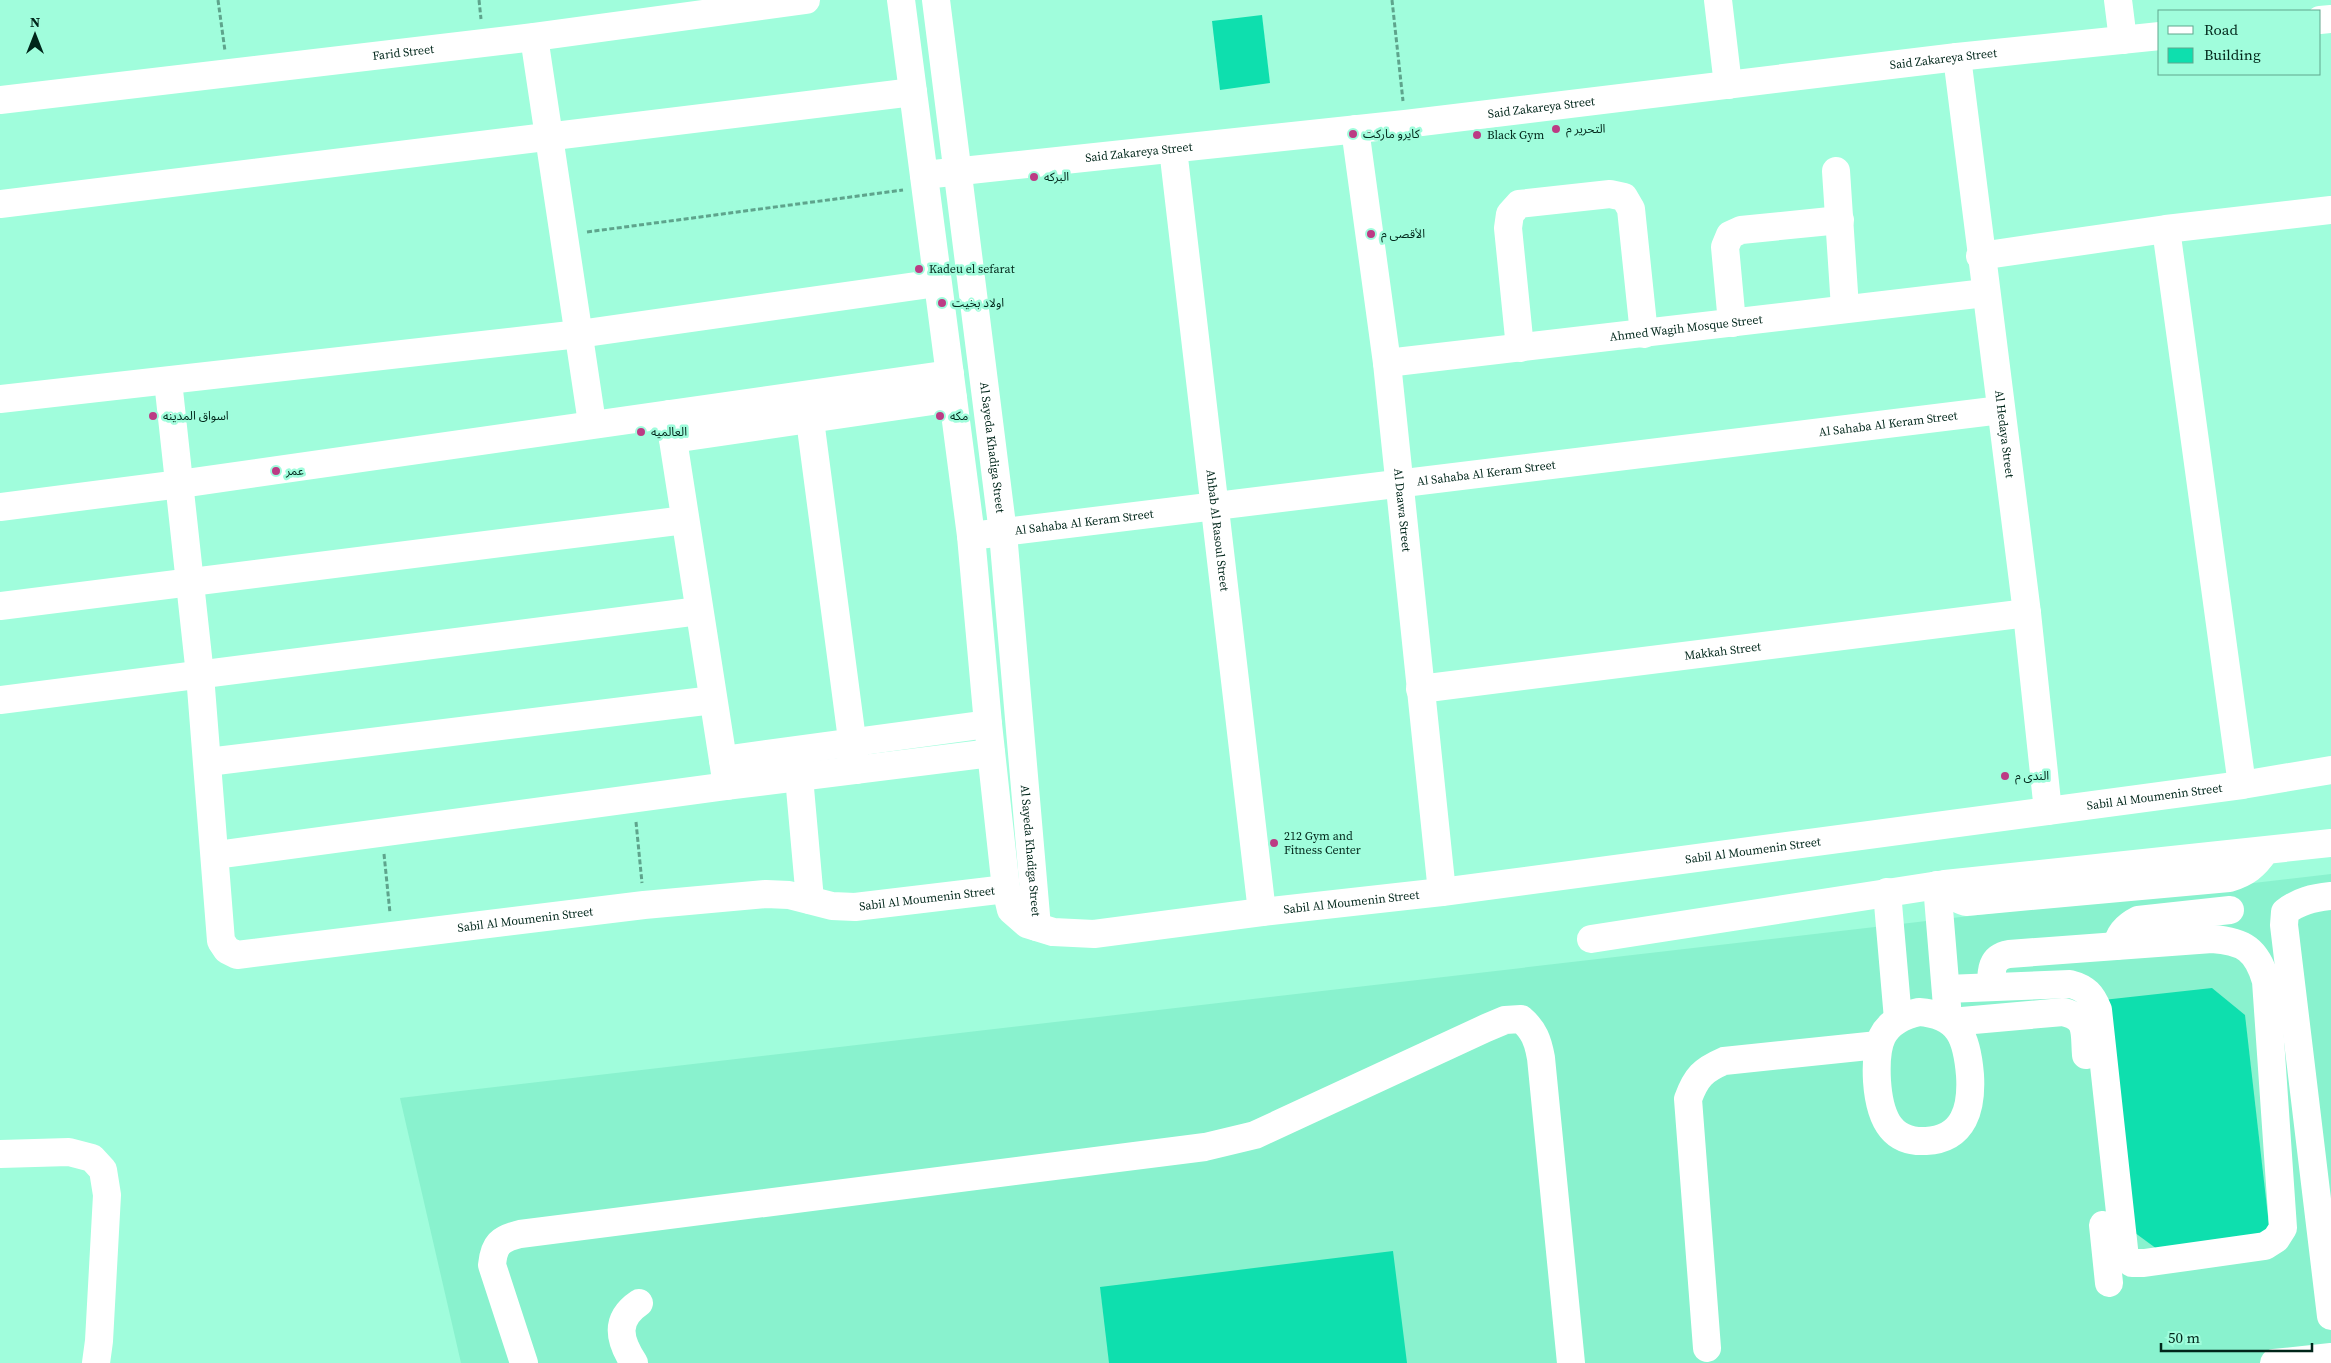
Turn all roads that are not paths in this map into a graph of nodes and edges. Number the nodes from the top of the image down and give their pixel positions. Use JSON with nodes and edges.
{"nodes":[{"id":1,"x":806,"y":0,"type":"edge"},
{"id":2,"x":901,"y":0,"type":"edge"},
{"id":3,"x":936,"y":0,"type":"edge"},
{"id":4,"x":1718,"y":0,"type":"edge"},
{"id":5,"x":2118,"y":0,"type":"edge"},
{"id":6,"x":2158,"y":36,"type":"edge"},
{"id":7,"x":534,"y":37,"type":"junction"},
{"id":8,"x":2123,"y":40,"type":"junction"},
{"id":9,"x":1957,"y":57,"type":"junction"},
{"id":10,"x":1728,"y":85,"type":"junction"},
{"id":11,"x":912,"y":92,"type":"junction"},
{"id":12,"x":0,"y":100,"type":"edge"},
{"id":13,"x":1355,"y":129,"type":"junction"},
{"id":14,"x":549,"y":137,"type":"junction"},
{"id":15,"x":1173,"y":149,"type":"junction"},
{"id":16,"x":1836,"y":171,"type":"dead end"},
{"id":17,"x":957,"y":172,"type":"junction"},
{"id":18,"x":924,"y":181,"type":"junction"},
{"id":19,"x":0,"y":204,"type":"edge"},
{"id":20,"x":2331,"y":210,"type":"edge"},
{"id":21,"x":1840,"y":220,"type":"junction"},
{"id":22,"x":2166,"y":229,"type":"junction"},
{"id":23,"x":1980,"y":256,"type":"junction"},
{"id":24,"x":937,"y":283,"type":"junction"},
{"id":25,"x":1985,"y":293,"type":"junction"},
{"id":26,"x":1845,"y":308,"type":"junction"},
{"id":27,"x":1732,"y":323,"type":"junction"},
{"id":28,"x":579,"y":334,"type":"junction"},
{"id":29,"x":1644,"y":334,"type":"junction"},
{"id":30,"x":1520,"y":348,"type":"junction"},
{"id":31,"x":1387,"y":363,"type":"junction"},
{"id":32,"x":168,"y":380,"type":"junction"},
{"id":33,"x":951,"y":386,"type":"junction"},
{"id":34,"x":0,"y":396,"type":"edge"},
{"id":35,"x":2001,"y":410,"type":"junction"},
{"id":36,"x":810,"y":420,"type":"junction"},
{"id":37,"x":592,"y":423,"type":"junction"},
{"id":38,"x":671,"y":426,"type":"junction"},
{"id":39,"x":180,"y":484,"type":"junction"},
{"id":40,"x":1399,"y":484,"type":"junction"},
{"id":41,"x":1216,"y":506,"type":"junction"},
{"id":42,"x":0,"y":507,"type":"edge"},
{"id":43,"x":685,"y":520,"type":"junction"},
{"id":44,"x":1003,"y":533,"type":"junction"},
{"id":45,"x":971,"y":536,"type":"junction"},
{"id":46,"x":190,"y":582,"type":"junction"},
{"id":47,"x":0,"y":606,"type":"edge"},
{"id":48,"x":700,"y":611,"type":"junction"},
{"id":49,"x":2027,"y":613,"type":"junction"},
{"id":50,"x":200,"y":675,"type":"junction"},
{"id":51,"x":1420,"y":689,"type":"junction"},
{"id":52,"x":0,"y":700,"type":"edge"},
{"id":53,"x":713,"y":700,"type":"junction"},
{"id":54,"x":988,"y":724,"type":"junction"},
{"id":55,"x":852,"y":743,"type":"junction"},
{"id":56,"x":991,"y":753,"type":"junction"},
{"id":57,"x":208,"y":762,"type":"junction"},
{"id":58,"x":856,"y":770,"type":"junction"},
{"id":59,"x":2331,"y":770,"type":"edge"},
{"id":60,"x":725,"y":773,"type":"junction"},
{"id":61,"x":799,"y":777,"type":"junction"},
{"id":62,"x":2242,"y":785,"type":"junction"},
{"id":63,"x":2048,"y":811,"type":"junction"},
{"id":64,"x":2331,"y":843,"type":"edge"},
{"id":65,"x":216,"y":855,"type":"junction"},
{"id":66,"x":1941,"y":884,"type":"junction"},
{"id":67,"x":1006,"y":889,"type":"junction"},
{"id":68,"x":1442,"y":892,"type":"junction"},
{"id":69,"x":1887,"y":892,"type":"junction"},
{"id":70,"x":2331,"y":896,"type":"edge"},
{"id":71,"x":810,"y":900,"type":"junction"},
{"id":72,"x":2230,"y":910,"type":"dead end"},
{"id":73,"x":1262,"y":912,"type":"junction"},
{"id":74,"x":1037,"y":927,"type":"junction"},
{"id":75,"x":2161,"y":930,"type":"dead end"},
{"id":76,"x":1591,"y":939,"type":"dead end"},
{"id":77,"x":2117,"y":946,"type":"junction"},
{"id":78,"x":2248,"y":948,"type":"junction"},
{"id":79,"x":1991,"y":986,"type":"junction"},
{"id":80,"x":1946,"y":989,"type":"junction"},
{"id":81,"x":1898,"y":1019,"type":"junction"},
{"id":82,"x":1949,"y":1021,"type":"junction"},
{"id":83,"x":1759,"y":1038,"type":"dead end"},
{"id":84,"x":1878,"y":1045,"type":"junction"},
{"id":85,"x":1824,"y":1050,"type":"junction"},
{"id":86,"x":1732,"y":1074,"type":"dead end"},
{"id":87,"x":0,"y":1154,"type":"edge"},
{"id":88,"x":2109,"y":1283,"type":"dead end"},
{"id":89,"x":639,"y":1303,"type":"dead end"},
{"id":90,"x":2331,"y":1316,"type":"edge"},
{"id":91,"x":1707,"y":1348,"type":"dead end"},
{"id":92,"x":2331,"y":1356,"type":"edge"},
{"id":93,"x":96,"y":1363,"type":"edge"},
{"id":94,"x":524,"y":1363,"type":"edge"},
{"id":95,"x":634,"y":1363,"type":"edge"},
{"id":96,"x":1570,"y":1363,"type":"edge"},
{"id":97,"x":2274,"y":1363,"type":"edge"}],
"edges":[{"from":1,"to":7,"type":"street","name":"Farid Street"},
{"from":2,"to":11,"type":"street"},
{"from":3,"to":17,"type":"street","name":"Al Sayeda Khadiga Street"},
{"from":4,"to":10,"type":"street"},
{"from":5,"to":8,"type":"street"},
{"from":6,"to":8,"type":"street","name":"Said Zakareya Street"},
{"from":7,"to":12,"type":"street","name":"Farid Street"},
{"from":7,"to":14,"type":"street"},
{"from":8,"to":9,"type":"street","name":"Said Zakareya Street"},
{"from":9,"to":10,"type":"street","name":"Said Zakareya Street"},
{"from":9,"to":23,"type":"street","name":"Al Hedaya Street"},
{"from":10,"to":13,"type":"street","name":"Said Zakareya Street"},
{"from":11,"to":14,"type":"street"},
{"from":11,"to":18,"type":"street"},
{"from":13,"to":15,"type":"street","name":"Said Zakareya Street"},
{"from":13,"to":31,"type":"street","name":"Al Daawa Street"},
{"from":14,"to":19,"type":"street"},
{"from":14,"to":28,"type":"street"},
{"from":15,"to":17,"type":"street","name":"Said Zakareya Street"},
{"from":15,"to":41,"type":"street","name":"Ahbab Al Rasoul Street"},
{"from":16,"to":21,"type":"street"},
{"from":17,"to":18,"type":"street","name":"Said Zakareya Street"},
{"from":17,"to":44,"type":"street","name":"Al Sayeda Khadiga Street"},
{"from":18,"to":24,"type":"street"},
{"from":20,"to":22,"type":"street"},
{"from":21,"to":26,"type":"street"},
{"from":21,"to":27,"type":"street"},
{"from":22,"to":23,"type":"street"},
{"from":22,"to":62,"type":"street"},
{"from":23,"to":25,"type":"street","name":"Al Hedaya Street"},
{"from":24,"to":28,"type":"street"},
{"from":24,"to":33,"type":"street"},
{"from":25,"to":26,"type":"street","name":"Ahmed Wagih Mosque Street"},
{"from":25,"to":35,"type":"street","name":"Al Hedaya Street"},
{"from":26,"to":27,"type":"street","name":"Ahmed Wagih Mosque Street"},
{"from":27,"to":29,"type":"street","name":"Ahmed Wagih Mosque Street"},
{"from":28,"to":32,"type":"street"},
{"from":28,"to":37,"type":"street"},
{"from":29,"to":30,"type":"street","name":"Ahmed Wagih Mosque Street"},
{"from":29,"to":30,"type":"street"},
{"from":30,"to":31,"type":"street","name":"Ahmed Wagih Mosque Street"},
{"from":31,"to":40,"type":"street","name":"Al Daawa Street"},
{"from":32,"to":34,"type":"street"},
{"from":32,"to":39,"type":"street"},
{"from":33,"to":36,"type":"street"},
{"from":33,"to":38,"type":"street"},
{"from":33,"to":45,"type":"street"},
{"from":35,"to":40,"type":"street","name":"Al Sahaba Al Keram Street"},
{"from":35,"to":49,"type":"street","name":"Al Hedaya Street"},
{"from":36,"to":38,"type":"street"},
{"from":36,"to":55,"type":"street"},
{"from":37,"to":38,"type":"street"},
{"from":37,"to":39,"type":"street"},
{"from":38,"to":43,"type":"street"},
{"from":39,"to":42,"type":"street"},
{"from":39,"to":46,"type":"street"},
{"from":40,"to":41,"type":"street","name":"Al Sahaba Al Keram Street"},
{"from":40,"to":51,"type":"street","name":"Al Daawa Street"},
{"from":41,"to":44,"type":"street","name":"Al Sahaba Al Keram Street"},
{"from":41,"to":73,"type":"street","name":"Ahbab Al Rasoul Street"},
{"from":43,"to":46,"type":"street"},
{"from":43,"to":48,"type":"street"},
{"from":44,"to":45,"type":"street","name":"Al Sahaba Al Keram Street"},
{"from":44,"to":74,"type":"street","name":"Al Sayeda Khadiga Street"},
{"from":45,"to":54,"type":"street"},
{"from":46,"to":47,"type":"street"},
{"from":46,"to":50,"type":"street"},
{"from":48,"to":50,"type":"street"},
{"from":48,"to":53,"type":"street"},
{"from":49,"to":51,"type":"street","name":"Makkah Street"},
{"from":49,"to":63,"type":"street","name":"Al Hedaya Street"},
{"from":50,"to":52,"type":"street"},
{"from":50,"to":57,"type":"street"},
{"from":51,"to":68,"type":"street","name":"Al Daawa Street"},
{"from":53,"to":57,"type":"street"},
{"from":53,"to":60,"type":"street"},
{"from":54,"to":55,"type":"street"},
{"from":54,"to":56,"type":"street"},
{"from":55,"to":58,"type":"street"},
{"from":55,"to":60,"type":"street"},
{"from":56,"to":58,"type":"street"},
{"from":56,"to":67,"type":"street"},
{"from":57,"to":65,"type":"street"},
{"from":58,"to":61,"type":"street"},
{"from":59,"to":62,"type":"street","name":"Sabil Al Moumenin Street"},
{"from":60,"to":61,"type":"street"},
{"from":60,"to":65,"type":"street"},
{"from":61,"to":71,"type":"street"},
{"from":62,"to":63,"type":"street","name":"Sabil Al Moumenin Street"},
{"from":63,"to":68,"type":"street","name":"Sabil Al Moumenin Street"},
{"from":64,"to":66,"type":"street"},
{"from":65,"to":71,"type":"street","name":"Sabil Al Moumenin Street"},
{"from":66,"to":69,"type":"street"},
{"from":66,"to":80,"type":"street"},
{"from":67,"to":71,"type":"street","name":"Sabil Al Moumenin Street"},
{"from":67,"to":74,"type":"street","name":"Sabil Al Moumenin Street"},
{"from":68,"to":73,"type":"street","name":"Sabil Al Moumenin Street"},
{"from":69,"to":76,"type":"street"},
{"from":69,"to":81,"type":"street"},
{"from":70,"to":90,"type":"street"},
{"from":72,"to":77,"type":"street"},
{"from":73,"to":74,"type":"street","name":"Sabil Al Moumenin Street"},
{"from":75,"to":78,"type":"street"},
{"from":77,"to":78,"type":"street"},
{"from":77,"to":79,"type":"street"},
{"from":78,"to":79,"type":"street"},
{"from":79,"to":80,"type":"street"},
{"from":80,"to":82,"type":"street"},
{"from":81,"to":82,"type":"street"},
{"from":81,"to":84,"type":"street"},
{"from":82,"to":84,"type":"street"},
{"from":82,"to":88,"type":"street"},
{"from":83,"to":85,"type":"street"},
{"from":84,"to":85,"type":"street"},
{"from":85,"to":86,"type":"street"},
{"from":85,"to":91,"type":"street"},
{"from":87,"to":93,"type":"street"},
{"from":89,"to":95,"type":"street"},
{"from":92,"to":97,"type":"street"},
{"from":94,"to":96,"type":"street"}]}
